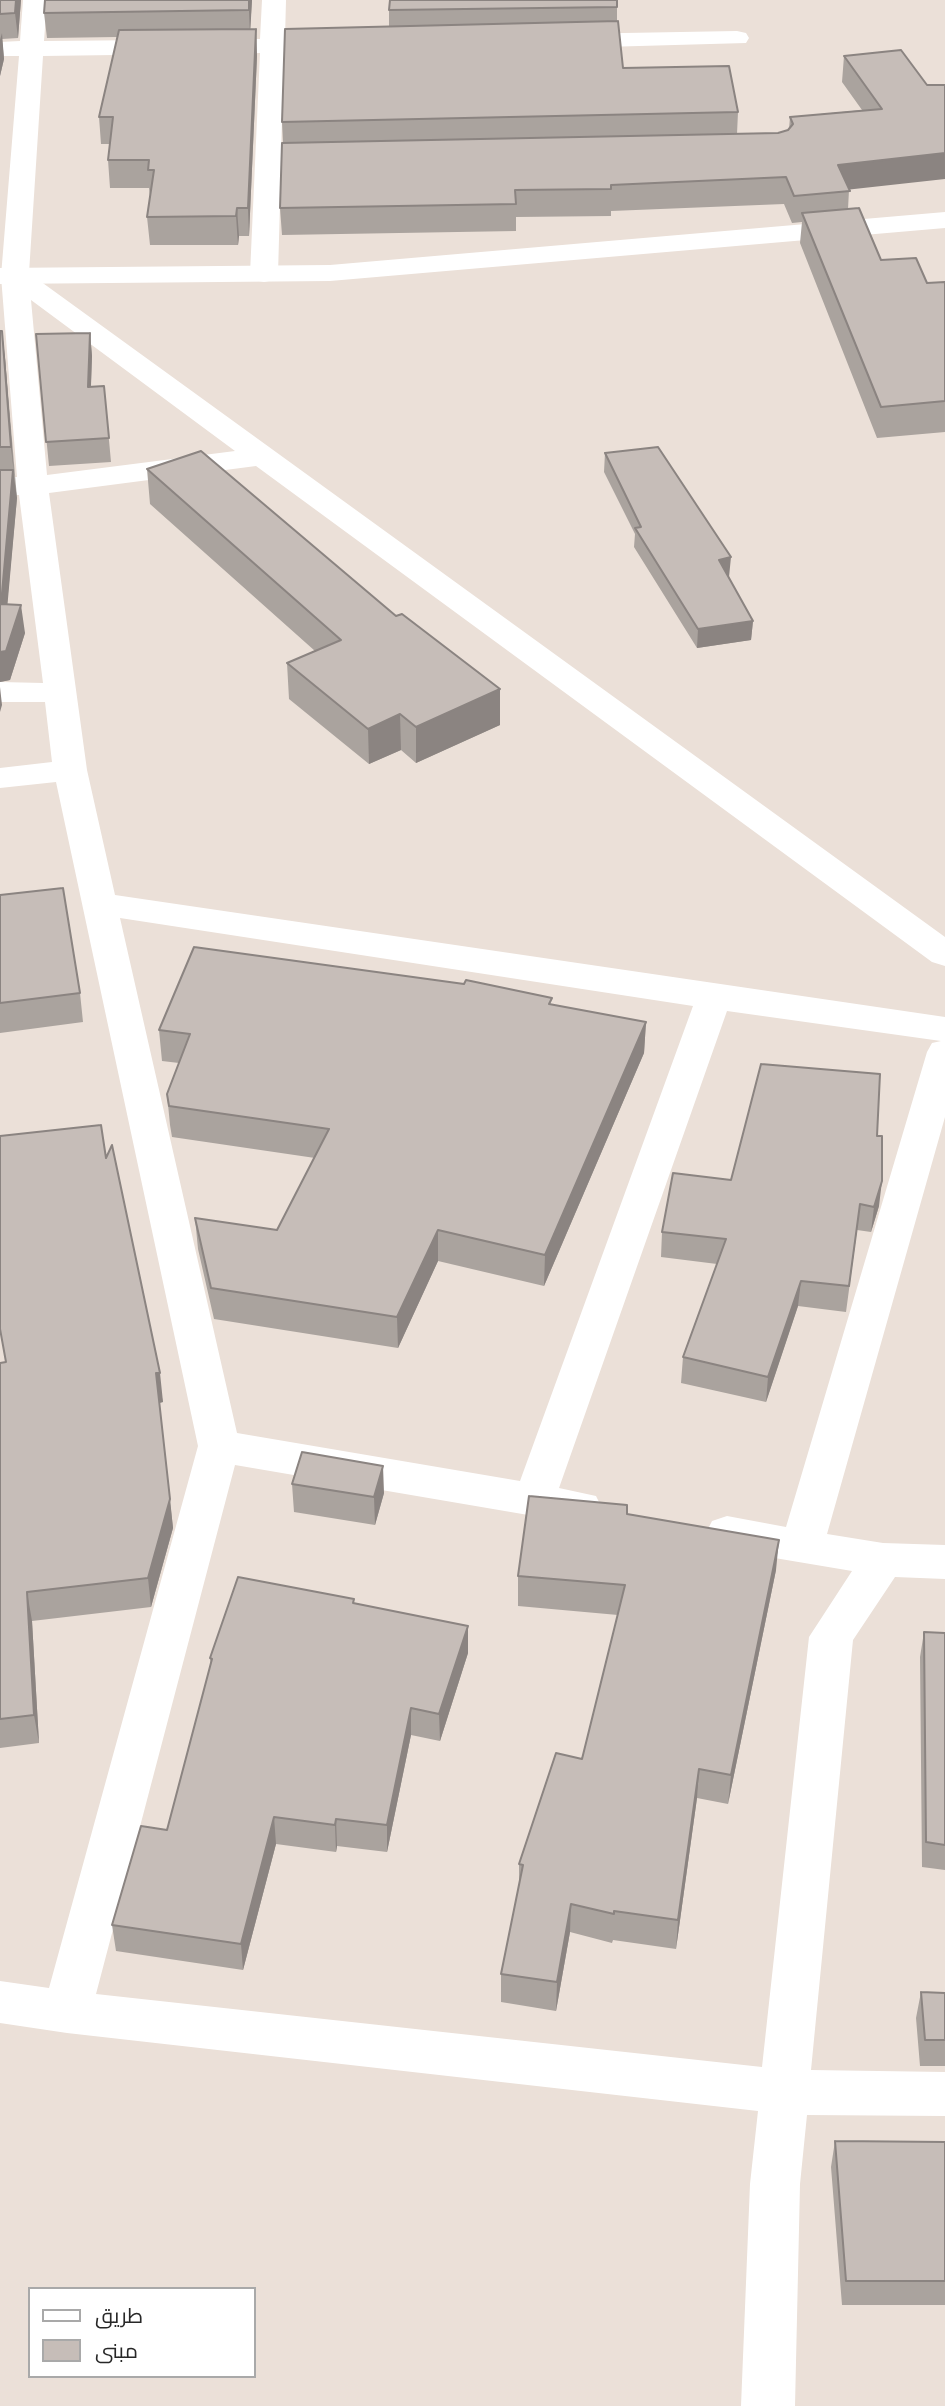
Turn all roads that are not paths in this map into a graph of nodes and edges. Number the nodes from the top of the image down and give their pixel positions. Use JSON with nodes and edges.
{"nodes":[{"id":1,"x":35,"y":0,"type":"edge"},
{"id":2,"x":274,"y":0,"type":"edge"},
{"id":3,"x":737,"y":38,"type":"dead end"},
{"id":4,"x":546,"y":41,"type":"edge"},
{"id":5,"x":355,"y":44,"type":"edge"},
{"id":6,"x":273,"y":46,"type":"junction"},
{"id":7,"x":32,"y":49,"type":"junction"},
{"id":8,"x":0,"y":50,"type":"edge"},
{"id":9,"x":364,"y":158,"type":"edge"},
{"id":10,"x":268,"y":160,"type":"junction"},
{"id":11,"x":12,"y":163,"type":"edge"},
{"id":12,"x":945,"y":220,"type":"edge"},
{"id":13,"x":264,"y":274,"type":"junction"},
{"id":14,"x":7,"y":276,"type":"edge"},
{"id":15,"x":261,"y":456,"type":"junction"},
{"id":16,"x":17,"y":486,"type":"edge"},
{"id":17,"x":0,"y":692,"type":"edge"},
{"id":18,"x":60,"y":693,"type":"junction"},
{"id":19,"x":70,"y":770,"type":"junction"},
{"id":20,"x":0,"y":778,"type":"edge"},
{"id":21,"x":99,"y":904,"type":"junction"},
{"id":22,"x":945,"y":954,"type":"edge"},
{"id":23,"x":714,"y":997,"type":"junction"},
{"id":24,"x":945,"y":1029,"type":"edge"},
{"id":25,"x":945,"y":1052,"type":"edge"},
{"id":26,"x":219,"y":1446,"type":"junction"},
{"id":27,"x":534,"y":1500,"type":"junction"},
{"id":28,"x":614,"y":1513,"type":"edge"},
{"id":29,"x":695,"y":1527,"type":"edge"},
{"id":30,"x":802,"y":1546,"type":"junction"},
{"id":31,"x":883,"y":1560,"type":"junction"},
{"id":32,"x":945,"y":1562,"type":"edge"},
{"id":33,"x":0,"y":2002,"type":"edge"},
{"id":34,"x":67,"y":2012,"type":"junction"},
{"id":35,"x":784,"y":2092,"type":"junction"},
{"id":36,"x":945,"y":2094,"type":"edge"},
{"id":37,"x":768,"y":2406,"type":"edge"}],
"edges":[{"from":1,"to":7,"type":"street"},
{"from":2,"to":6,"type":"street"},
{"from":3,"to":4,"type":"street"},
{"from":5,"to":6,"type":"street"},
{"from":6,"to":7,"type":"street"},
{"from":6,"to":10,"type":"street"},
{"from":7,"to":8,"type":"street"},
{"from":7,"to":11,"type":"street"},
{"from":9,"to":10,"type":"street"},
{"from":10,"to":13,"type":"street"},
{"from":11,"to":14,"type":"street"},
{"from":12,"to":13,"type":"street"},
{"from":13,"to":14,"type":"street"},
{"from":14,"to":15,"type":"street"},
{"from":14,"to":16,"type":"street"},
{"from":15,"to":16,"type":"street"},
{"from":15,"to":22,"type":"street"},
{"from":16,"to":18,"type":"street"},
{"from":17,"to":18,"type":"street"},
{"from":18,"to":19,"type":"street"},
{"from":19,"to":20,"type":"street"},
{"from":19,"to":21,"type":"street"},
{"from":21,"to":23,"type":"street"},
{"from":21,"to":26,"type":"street"},
{"from":23,"to":24,"type":"street"},
{"from":23,"to":27,"type":"street"},
{"from":25,"to":30,"type":"street"},
{"from":26,"to":27,"type":"street"},
{"from":26,"to":34,"type":"street"},
{"from":27,"to":28,"type":"street"},
{"from":29,"to":30,"type":"street"},
{"from":30,"to":31,"type":"street"},
{"from":31,"to":32,"type":"street"},
{"from":31,"to":35,"type":"street"},
{"from":33,"to":34,"type":"street"},
{"from":34,"to":35,"type":"street"},
{"from":35,"to":36,"type":"street"},
{"from":35,"to":37,"type":"street"}]}
